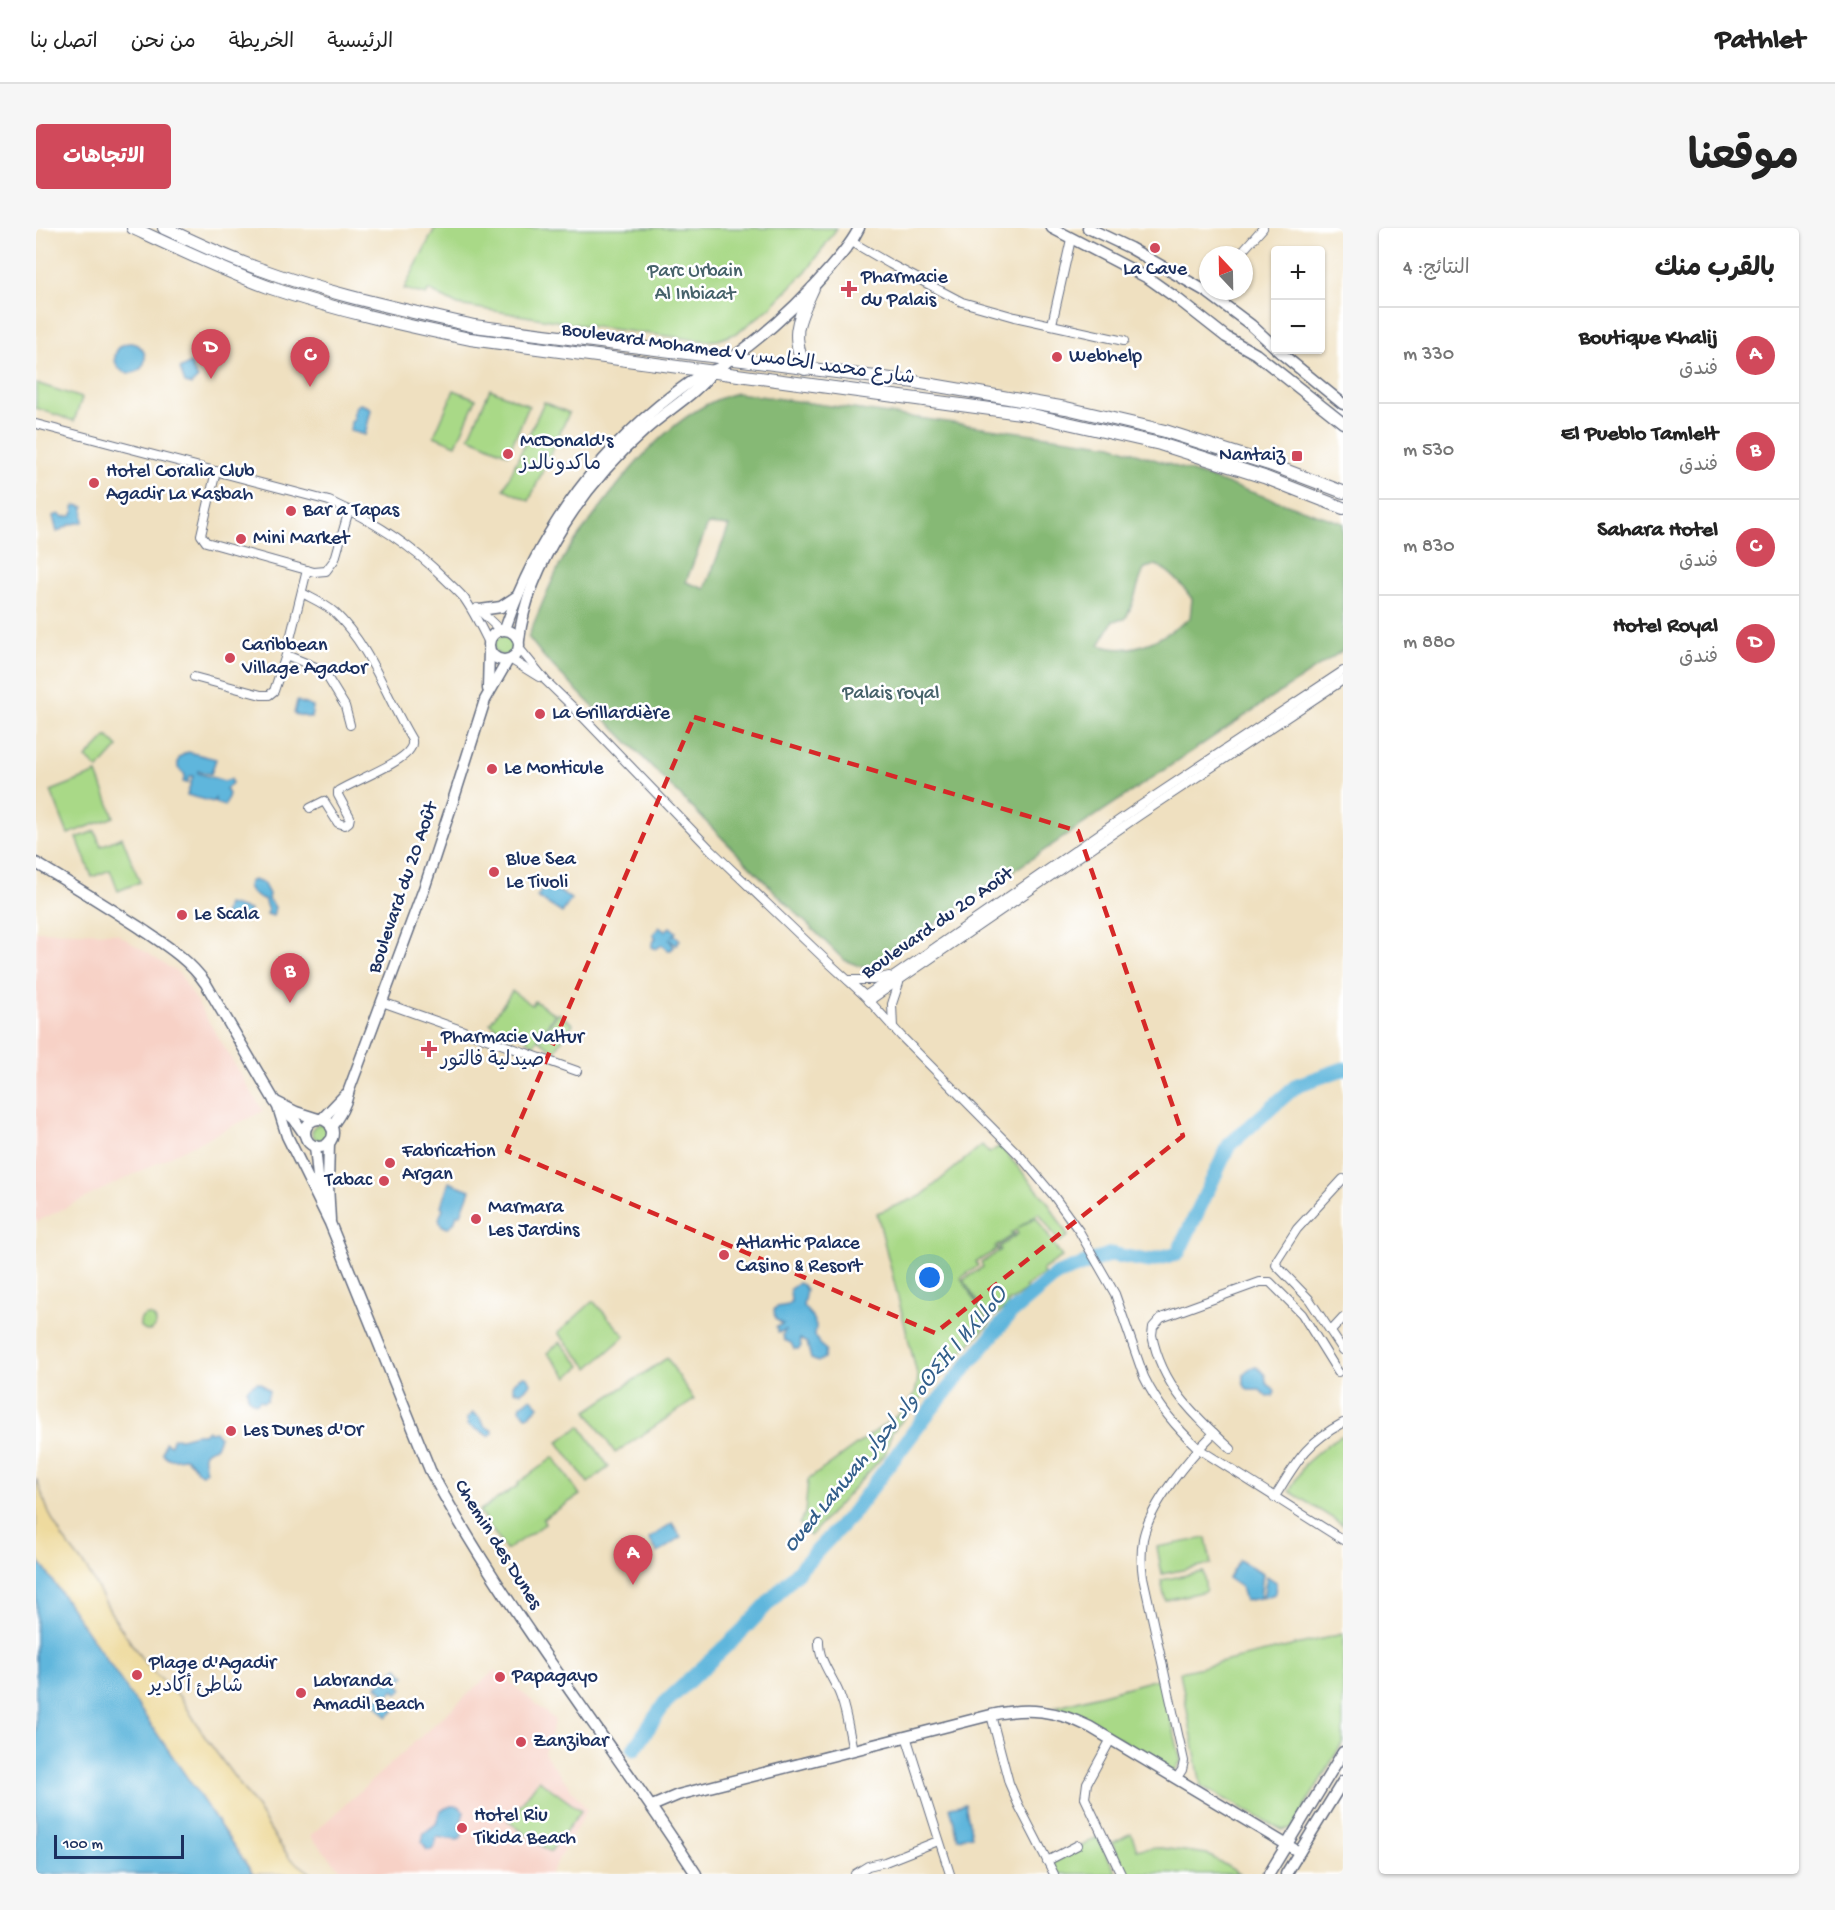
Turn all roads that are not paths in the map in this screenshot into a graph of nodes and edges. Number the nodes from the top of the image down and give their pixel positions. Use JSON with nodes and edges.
{"nodes":[{"id":1,"x":133,"y":228,"type":"edge"},
{"id":2,"x":165,"y":228,"type":"edge"},
{"id":3,"x":859,"y":228,"type":"edge"},
{"id":4,"x":1052,"y":228,"type":"edge"},
{"id":5,"x":1088,"y":228,"type":"edge"},
{"id":6,"x":1263,"y":228,"type":"edge"},
{"id":7,"x":1071,"y":239,"type":"junction"},
{"id":8,"x":852,"y":242,"type":"junction"},
{"id":9,"x":1247,"y":246,"type":"edge"},
{"id":10,"x":1199,"y":287,"type":"edge"},
{"id":11,"x":813,"y":288,"type":"junction"},
{"id":12,"x":1219,"y":300,"type":"edge"},
{"id":13,"x":1052,"y":324,"type":"junction"},
{"id":14,"x":1124,"y":341,"type":"dead end"},
{"id":15,"x":1271,"y":344,"type":"edge"},
{"id":16,"x":1282,"y":354,"type":"edge"},
{"id":17,"x":735,"y":360,"type":"junction"},
{"id":18,"x":805,"y":369,"type":"junction"},
{"id":19,"x":713,"y":371,"type":"junction"},
{"id":20,"x":1343,"y":404,"type":"edge"},
{"id":21,"x":1343,"y":423,"type":"edge"},
{"id":22,"x":36,"y":424,"type":"edge"},
{"id":23,"x":1165,"y":431,"type":"junction"},
{"id":24,"x":1160,"y":444,"type":"junction"},
{"id":25,"x":216,"y":471,"type":"junction"},
{"id":26,"x":1343,"y":492,"type":"edge"},
{"id":27,"x":1343,"y":508,"type":"edge"},
{"id":28,"x":349,"y":510,"type":"junction"},
{"id":29,"x":307,"y":570,"type":"junction"},
{"id":30,"x":302,"y":593,"type":"junction"},
{"id":31,"x":519,"y":595,"type":"junction"},
{"id":32,"x":464,"y":598,"type":"junction"},
{"id":33,"x":480,"y":610,"type":"junction"},
{"id":34,"x":502,"y":630,"type":"junction"},
{"id":35,"x":519,"y":644,"type":"junction"},
{"id":36,"x":489,"y":646,"type":"junction"},
{"id":37,"x":286,"y":655,"type":"junction"},
{"id":38,"x":509,"y":660,"type":"junction"},
{"id":39,"x":1343,"y":670,"type":"edge"},
{"id":40,"x":194,"y":677,"type":"dead end"},
{"id":41,"x":1343,"y":680,"type":"edge"},
{"id":42,"x":546,"y":681,"type":"junction"},
{"id":43,"x":487,"y":695,"type":"junction"},
{"id":44,"x":350,"y":725,"type":"dead end"},
{"id":45,"x":310,"y":808,"type":"dead end"},
{"id":46,"x":36,"y":863,"type":"edge"},
{"id":47,"x":898,"y":977,"type":"junction"},
{"id":48,"x":848,"y":980,"type":"junction"},
{"id":49,"x":867,"y":999,"type":"junction"},
{"id":50,"x":382,"y":1002,"type":"junction"},
{"id":51,"x":893,"y":1028,"type":"junction"},
{"id":52,"x":577,"y":1071,"type":"dead end"},
{"id":53,"x":349,"y":1090,"type":"junction"},
{"id":54,"x":276,"y":1104,"type":"junction"},
{"id":55,"x":320,"y":1119,"type":"junction"},
{"id":56,"x":331,"y":1127,"type":"junction"},
{"id":57,"x":305,"y":1135,"type":"junction"},
{"id":58,"x":329,"y":1142,"type":"junction"},
{"id":59,"x":315,"y":1146,"type":"junction"},
{"id":60,"x":1343,"y":1179,"type":"edge"},
{"id":61,"x":321,"y":1206,"type":"junction"},
{"id":62,"x":330,"y":1223,"type":"junction"},
{"id":63,"x":1343,"y":1318,"type":"edge"},
{"id":64,"x":1331,"y":1331,"type":"junction"},
{"id":65,"x":1343,"y":1350,"type":"edge"},
{"id":66,"x":1338,"y":1372,"type":"dead end"},
{"id":67,"x":1343,"y":1423,"type":"edge"},
{"id":68,"x":1214,"y":1433,"type":"junction"},
{"id":69,"x":1199,"y":1449,"type":"junction"},
{"id":70,"x":1231,"y":1449,"type":"dead end"},
{"id":71,"x":1274,"y":1498,"type":"junction"},
{"id":72,"x":1343,"y":1540,"type":"edge"},
{"id":73,"x":819,"y":1640,"type":"dead end"},
{"id":74,"x":991,"y":1715,"type":"junction"},
{"id":75,"x":906,"y":1736,"type":"junction"},
{"id":76,"x":1111,"y":1739,"type":"junction"},
{"id":77,"x":853,"y":1750,"type":"junction"},
{"id":78,"x":1343,"y":1752,"type":"edge"},
{"id":79,"x":1176,"y":1779,"type":"junction"},
{"id":80,"x":1343,"y":1781,"type":"edge"},
{"id":81,"x":652,"y":1806,"type":"junction"},
{"id":82,"x":939,"y":1841,"type":"junction"},
{"id":83,"x":1078,"y":1845,"type":"dead end"},
{"id":84,"x":1286,"y":1845,"type":"junction"},
{"id":85,"x":1299,"y":1852,"type":"junction"},
{"id":86,"x":1047,"y":1861,"type":"junction"},
{"id":87,"x":696,"y":1874,"type":"edge"},
{"id":88,"x":855,"y":1874,"type":"edge"},
{"id":89,"x":950,"y":1874,"type":"edge"},
{"id":90,"x":1054,"y":1874,"type":"edge"},
{"id":91,"x":1121,"y":1874,"type":"edge"},
{"id":92,"x":1269,"y":1874,"type":"edge"},
{"id":93,"x":1286,"y":1874,"type":"edge"}],
"edges":[{"from":1,"to":19,"type":"main road","name":"Boulevard Mohamed V شارع محمد الخامس"},
{"from":2,"to":17,"type":"main road","name":"Boulevard Mohamed V شارع محمد الخامس"},
{"from":3,"to":8,"type":"street"},
{"from":4,"to":7,"type":"street"},
{"from":5,"to":10,"type":"street"},
{"from":6,"to":9,"type":"street"},
{"from":7,"to":13,"type":"street"},
{"from":7,"to":21,"type":"street"},
{"from":8,"to":11,"type":"street"},
{"from":8,"to":13,"type":"street"},
{"from":11,"to":17,"type":"street"},
{"from":11,"to":18,"type":"main road"},
{"from":12,"to":15,"type":"street"},
{"from":13,"to":14,"type":"street"},
{"from":16,"to":20,"type":"street"},
{"from":17,"to":18,"type":"main road","name":"Boulevard Mohamed V شارع محمد الخامس"},
{"from":17,"to":19,"type":"street"},
{"from":18,"to":23,"type":"main road","name":"Boulevard Mohamed V شارع محمد الخامس"},
{"from":19,"to":24,"type":"main road","name":"Boulevard Mohamed V شارع محمد الخامس"},
{"from":19,"to":31,"type":"street"},
{"from":19,"to":35,"type":"street"},
{"from":22,"to":25,"type":"street","name":"Boulevard du 20 Août"},
{"from":23,"to":24,"type":"main road"},
{"from":23,"to":26,"type":"main road","name":"Boulevard Mohamed V شارع محمد الخامس"},
{"from":24,"to":27,"type":"main road","name":"Boulevard Mohamed V شارع محمد الخامس"},
{"from":25,"to":28,"type":"street","name":"Boulevard du 20 Août"},
{"from":25,"to":29,"type":"street"},
{"from":28,"to":29,"type":"street"},
{"from":28,"to":32,"type":"street","name":"Boulevard du 20 Août"},
{"from":29,"to":30,"type":"street"},
{"from":30,"to":37,"type":"street"},
{"from":30,"to":45,"type":"street"},
{"from":31,"to":33,"type":"street"},
{"from":31,"to":34,"type":"street"},
{"from":32,"to":33,"type":"street","name":"Boulevard du 20 Août"},
{"from":32,"to":36,"type":"street","name":"Boulevard du 20 Août"},
{"from":33,"to":34,"type":"street","name":"Boulevard du 20 Août"},
{"from":34,"to":35,"type":"street"},
{"from":34,"to":36,"type":"street"},
{"from":35,"to":38,"type":"street"},
{"from":35,"to":42,"type":"street","name":"Boulevard du 20 Août"},
{"from":36,"to":38,"type":"street"},
{"from":36,"to":43,"type":"street","name":"Boulevard du 20 Août"},
{"from":37,"to":40,"type":"street"},
{"from":37,"to":44,"type":"street"},
{"from":38,"to":42,"type":"street","name":"Boulevard du 20 Août"},
{"from":38,"to":43,"type":"street","name":"Boulevard du 20 Août"},
{"from":39,"to":47,"type":"street","name":"Boulevard du 20 Août"},
{"from":41,"to":47,"type":"street","name":"Boulevard du 20 Août"},
{"from":42,"to":48,"type":"street","name":"Boulevard du 20 Août"},
{"from":43,"to":50,"type":"street","name":"Boulevard du 20 Août"},
{"from":46,"to":54,"type":"street"},
{"from":47,"to":48,"type":"street"},
{"from":47,"to":49,"type":"street","name":"Boulevard du 20 Août"},
{"from":47,"to":51,"type":"street"},
{"from":48,"to":49,"type":"street","name":"Boulevard du 20 Août"},
{"from":49,"to":51,"type":"street"},
{"from":50,"to":52,"type":"street"},
{"from":50,"to":53,"type":"street","name":"Boulevard du 20 Août"},
{"from":51,"to":69,"type":"street"},
{"from":53,"to":55,"type":"street","name":"Boulevard du 20 Août"},
{"from":53,"to":56,"type":"street","name":"Boulevard du 20 Août"},
{"from":54,"to":55,"type":"street"},
{"from":54,"to":57,"type":"street"},
{"from":54,"to":61,"type":"street","name":"Chemin des Dunes"},
{"from":55,"to":56,"type":"street"},
{"from":55,"to":57,"type":"street"},
{"from":56,"to":58,"type":"street"},
{"from":57,"to":59,"type":"street"},
{"from":58,"to":59,"type":"street"},
{"from":58,"to":62,"type":"street"},
{"from":59,"to":61,"type":"street","name":"Chemin des Dunes"},
{"from":60,"to":64,"type":"street"},
{"from":61,"to":62,"type":"street","name":"Chemin des Dunes"},
{"from":62,"to":81,"type":"street","name":"Chemin des Dunes"},
{"from":63,"to":64,"type":"street"},
{"from":64,"to":65,"type":"street"},
{"from":66,"to":68,"type":"street"},
{"from":67,"to":71,"type":"street"},
{"from":68,"to":69,"type":"street"},
{"from":68,"to":70,"type":"street"},
{"from":69,"to":71,"type":"street"},
{"from":69,"to":79,"type":"street"},
{"from":71,"to":72,"type":"street"},
{"from":73,"to":77,"type":"street"},
{"from":74,"to":75,"type":"street"},
{"from":74,"to":76,"type":"street"},
{"from":74,"to":86,"type":"street"},
{"from":75,"to":77,"type":"street"},
{"from":75,"to":82,"type":"street"},
{"from":76,"to":79,"type":"street"},
{"from":76,"to":91,"type":"street"},
{"from":77,"to":81,"type":"street"},
{"from":78,"to":84,"type":"street"},
{"from":79,"to":84,"type":"street"},
{"from":80,"to":85,"type":"street"},
{"from":81,"to":87,"type":"street","name":"Chemin des Dunes"},
{"from":82,"to":88,"type":"street"},
{"from":82,"to":89,"type":"street"},
{"from":83,"to":86,"type":"street"},
{"from":84,"to":85,"type":"street"},
{"from":84,"to":92,"type":"street"},
{"from":85,"to":93,"type":"street"},
{"from":86,"to":90,"type":"street"}]}
